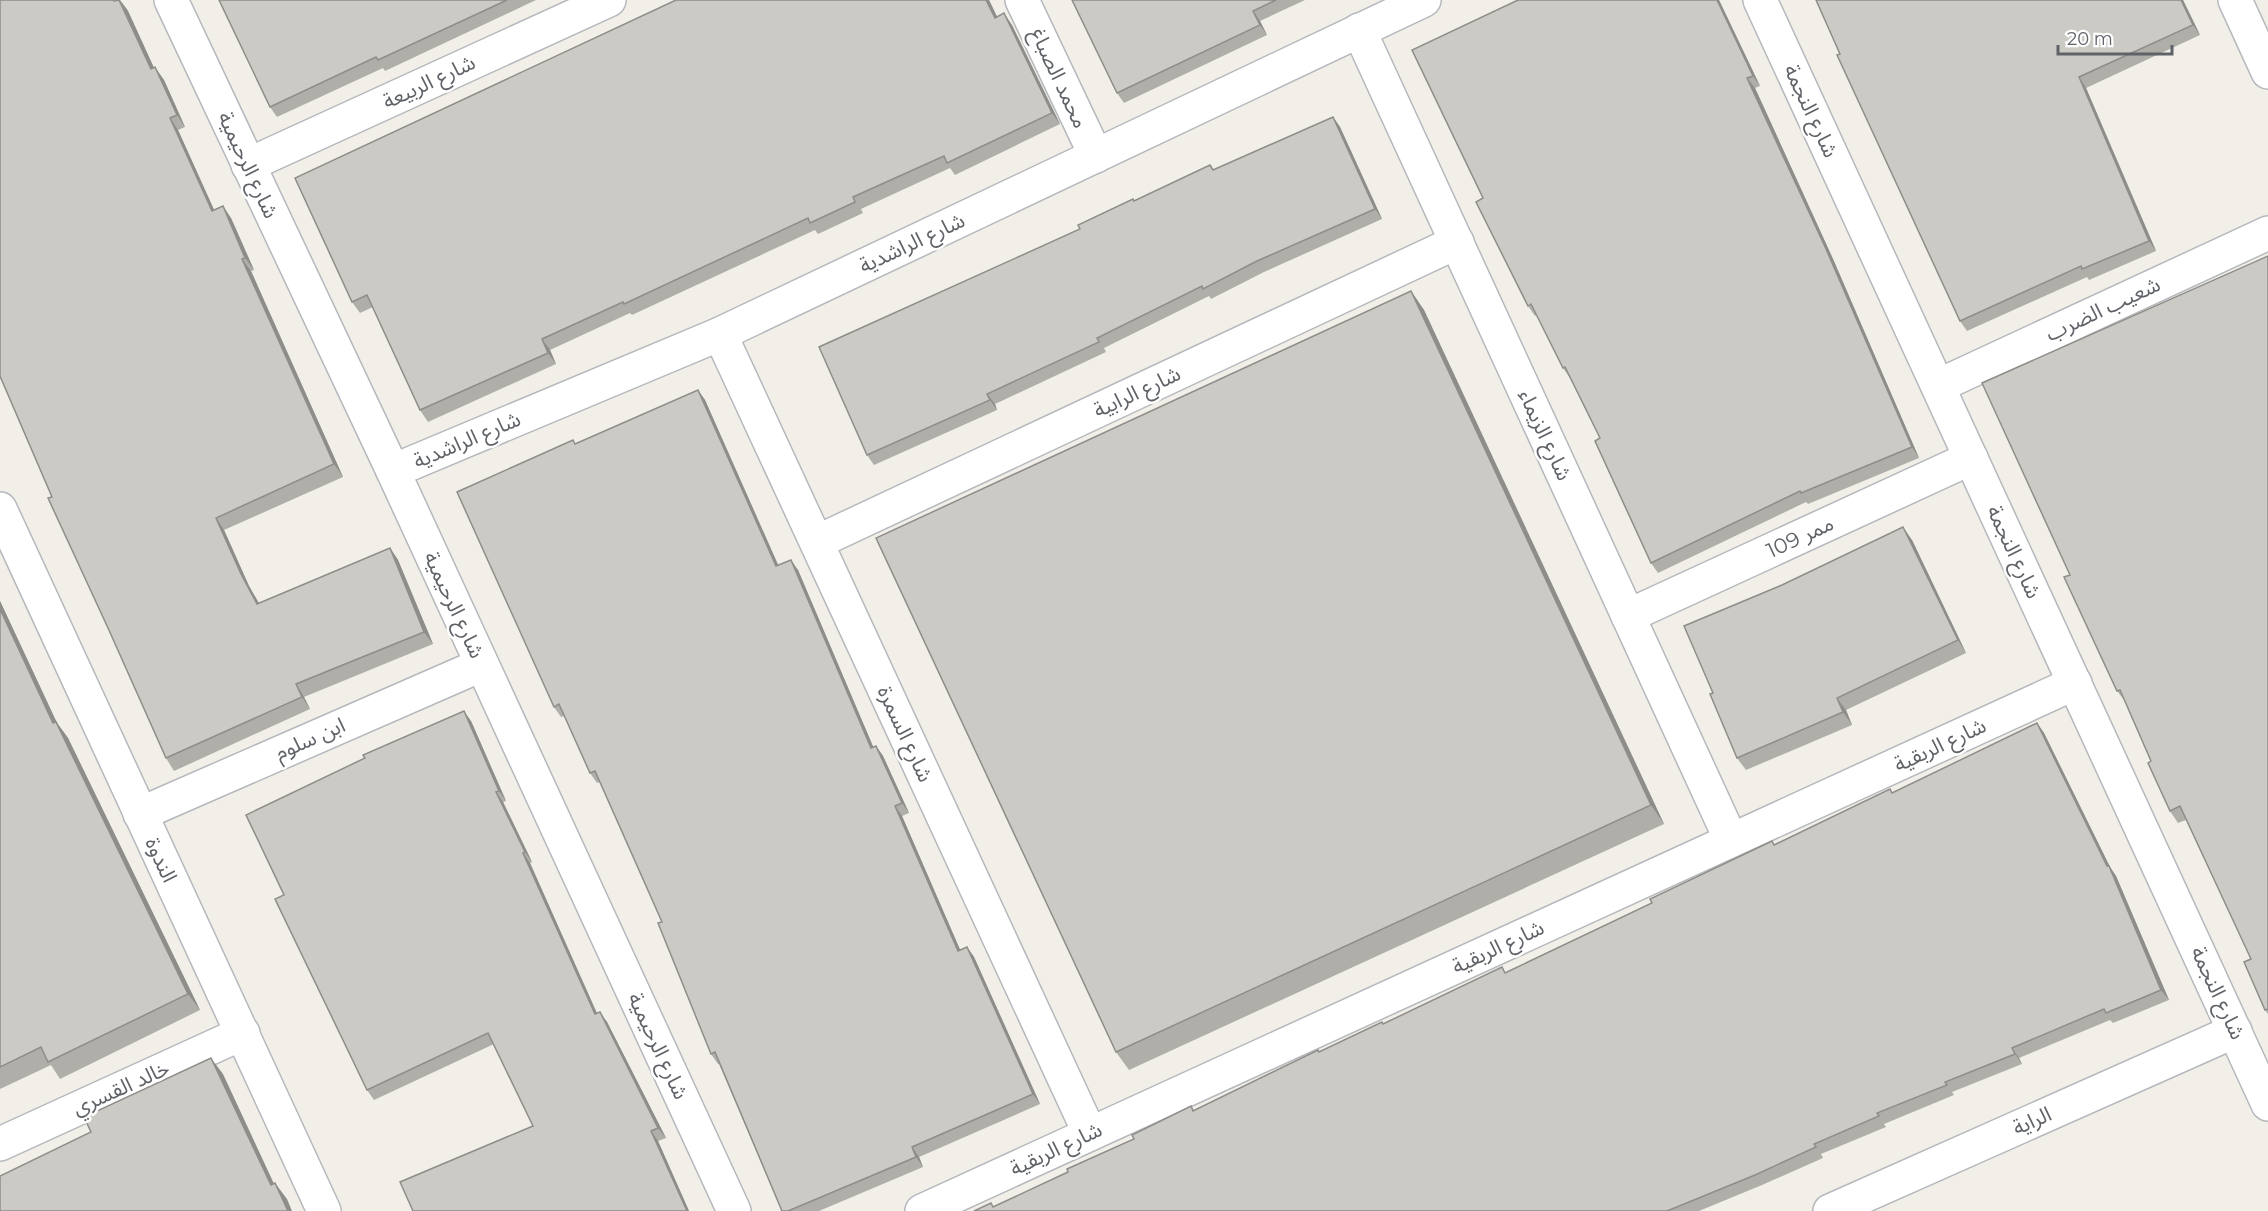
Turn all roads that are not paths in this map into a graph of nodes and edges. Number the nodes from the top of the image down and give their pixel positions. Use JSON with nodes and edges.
{"nodes":[{"id":1,"x":171,"y":0,"type":"edge"},
{"id":2,"x":609,"y":0,"type":"edge"},
{"id":3,"x":1022,"y":0,"type":"edge"},
{"id":4,"x":1424,"y":0,"type":"edge"},
{"id":5,"x":1760,"y":0,"type":"edge"},
{"id":6,"x":2235,"y":0,"type":"edge"},
{"id":7,"x":1359,"y":30,"type":"junction"},
{"id":8,"x":2268,"y":72,"type":"edge"},
{"id":9,"x":1096,"y":156,"type":"junction"},
{"id":10,"x":248,"y":165,"type":"junction"},
{"id":11,"x":2268,"y":233,"type":"edge"},
{"id":12,"x":1456,"y":242,"type":"junction"},
{"id":13,"x":720,"y":334,"type":"junction"},
{"id":14,"x":1938,"y":386,"type":"junction"},
{"id":15,"x":1971,"y":458,"type":"junction"},
{"id":16,"x":393,"y":471,"type":"junction"},
{"id":17,"x":0,"y":509,"type":"edge"},
{"id":18,"x":817,"y":542,"type":"junction"},
{"id":19,"x":1628,"y":616,"type":"junction"},
{"id":20,"x":481,"y":665,"type":"junction"},
{"id":21,"x":2075,"y":683,"type":"junction"},
{"id":22,"x":140,"y":814,"type":"junction"},
{"id":23,"x":1731,"y":840,"type":"junction"},
{"id":24,"x":2235,"y":1031,"type":"junction"},
{"id":25,"x":243,"y":1033,"type":"junction"},
{"id":26,"x":2268,"y":1104,"type":"edge"},
{"id":27,"x":1090,"y":1134,"type":"junction"},
{"id":28,"x":0,"y":1144,"type":"edge"},
{"id":29,"x":324,"y":1211,"type":"edge"},
{"id":30,"x":734,"y":1211,"type":"edge"},
{"id":31,"x":922,"y":1211,"type":"edge"},
{"id":32,"x":1830,"y":1211,"type":"edge"}],
"edges":[{"from":1,"to":10,"type":"street","name":"شارع الرحيمية"},
{"from":2,"to":10,"type":"street","name":"شارع الربيعة"},
{"from":3,"to":9,"type":"street","name":"محمد الصباغ"},
{"from":4,"to":7,"type":"street","name":"شارع الراشدية"},
{"from":5,"to":14,"type":"street","name":"شارع النجمة"},
{"from":6,"to":8,"type":"street"},
{"from":7,"to":9,"type":"street","name":"شارع الراشدية"},
{"from":7,"to":12,"type":"street","name":"شارع الزيماء"},
{"from":9,"to":13,"type":"street","name":"شارع الراشدية"},
{"from":10,"to":16,"type":"street","name":"شارع الرحيمية"},
{"from":11,"to":14,"type":"street","name":"شعيب الضرب"},
{"from":12,"to":18,"type":"street","name":"شارع الرابية"},
{"from":12,"to":19,"type":"street","name":"شارع الزيماء"},
{"from":13,"to":16,"type":"street","name":"شارع الراشدية"},
{"from":13,"to":18,"type":"street","name":"شارع السمرة"},
{"from":14,"to":15,"type":"street","name":"شارع النجمة"},
{"from":15,"to":19,"type":"street","name":"ممر 109"},
{"from":15,"to":21,"type":"street","name":"شارع النجمة"},
{"from":16,"to":20,"type":"street","name":"شارع الرحيمية"},
{"from":17,"to":22,"type":"street","name":"الندوة"},
{"from":18,"to":27,"type":"street","name":"شارع السمرة"},
{"from":19,"to":23,"type":"street","name":"شارع الزيماء"},
{"from":20,"to":22,"type":"street","name":"ابن سلوم"},
{"from":20,"to":30,"type":"street","name":"شارع الرحيمية"},
{"from":21,"to":23,"type":"street","name":"شارع الربقية"},
{"from":21,"to":24,"type":"street","name":"شارع النجمة"},
{"from":22,"to":25,"type":"street","name":"الندوة"},
{"from":23,"to":27,"type":"street","name":"شارع الربقية"},
{"from":24,"to":26,"type":"street","name":"شارع النجمة"},
{"from":24,"to":32,"type":"street","name":"الراية"},
{"from":25,"to":28,"type":"street","name":"خالد القسري"},
{"from":25,"to":29,"type":"street","name":"الندوة"},
{"from":27,"to":31,"type":"street","name":"شارع الربقية"}]}
